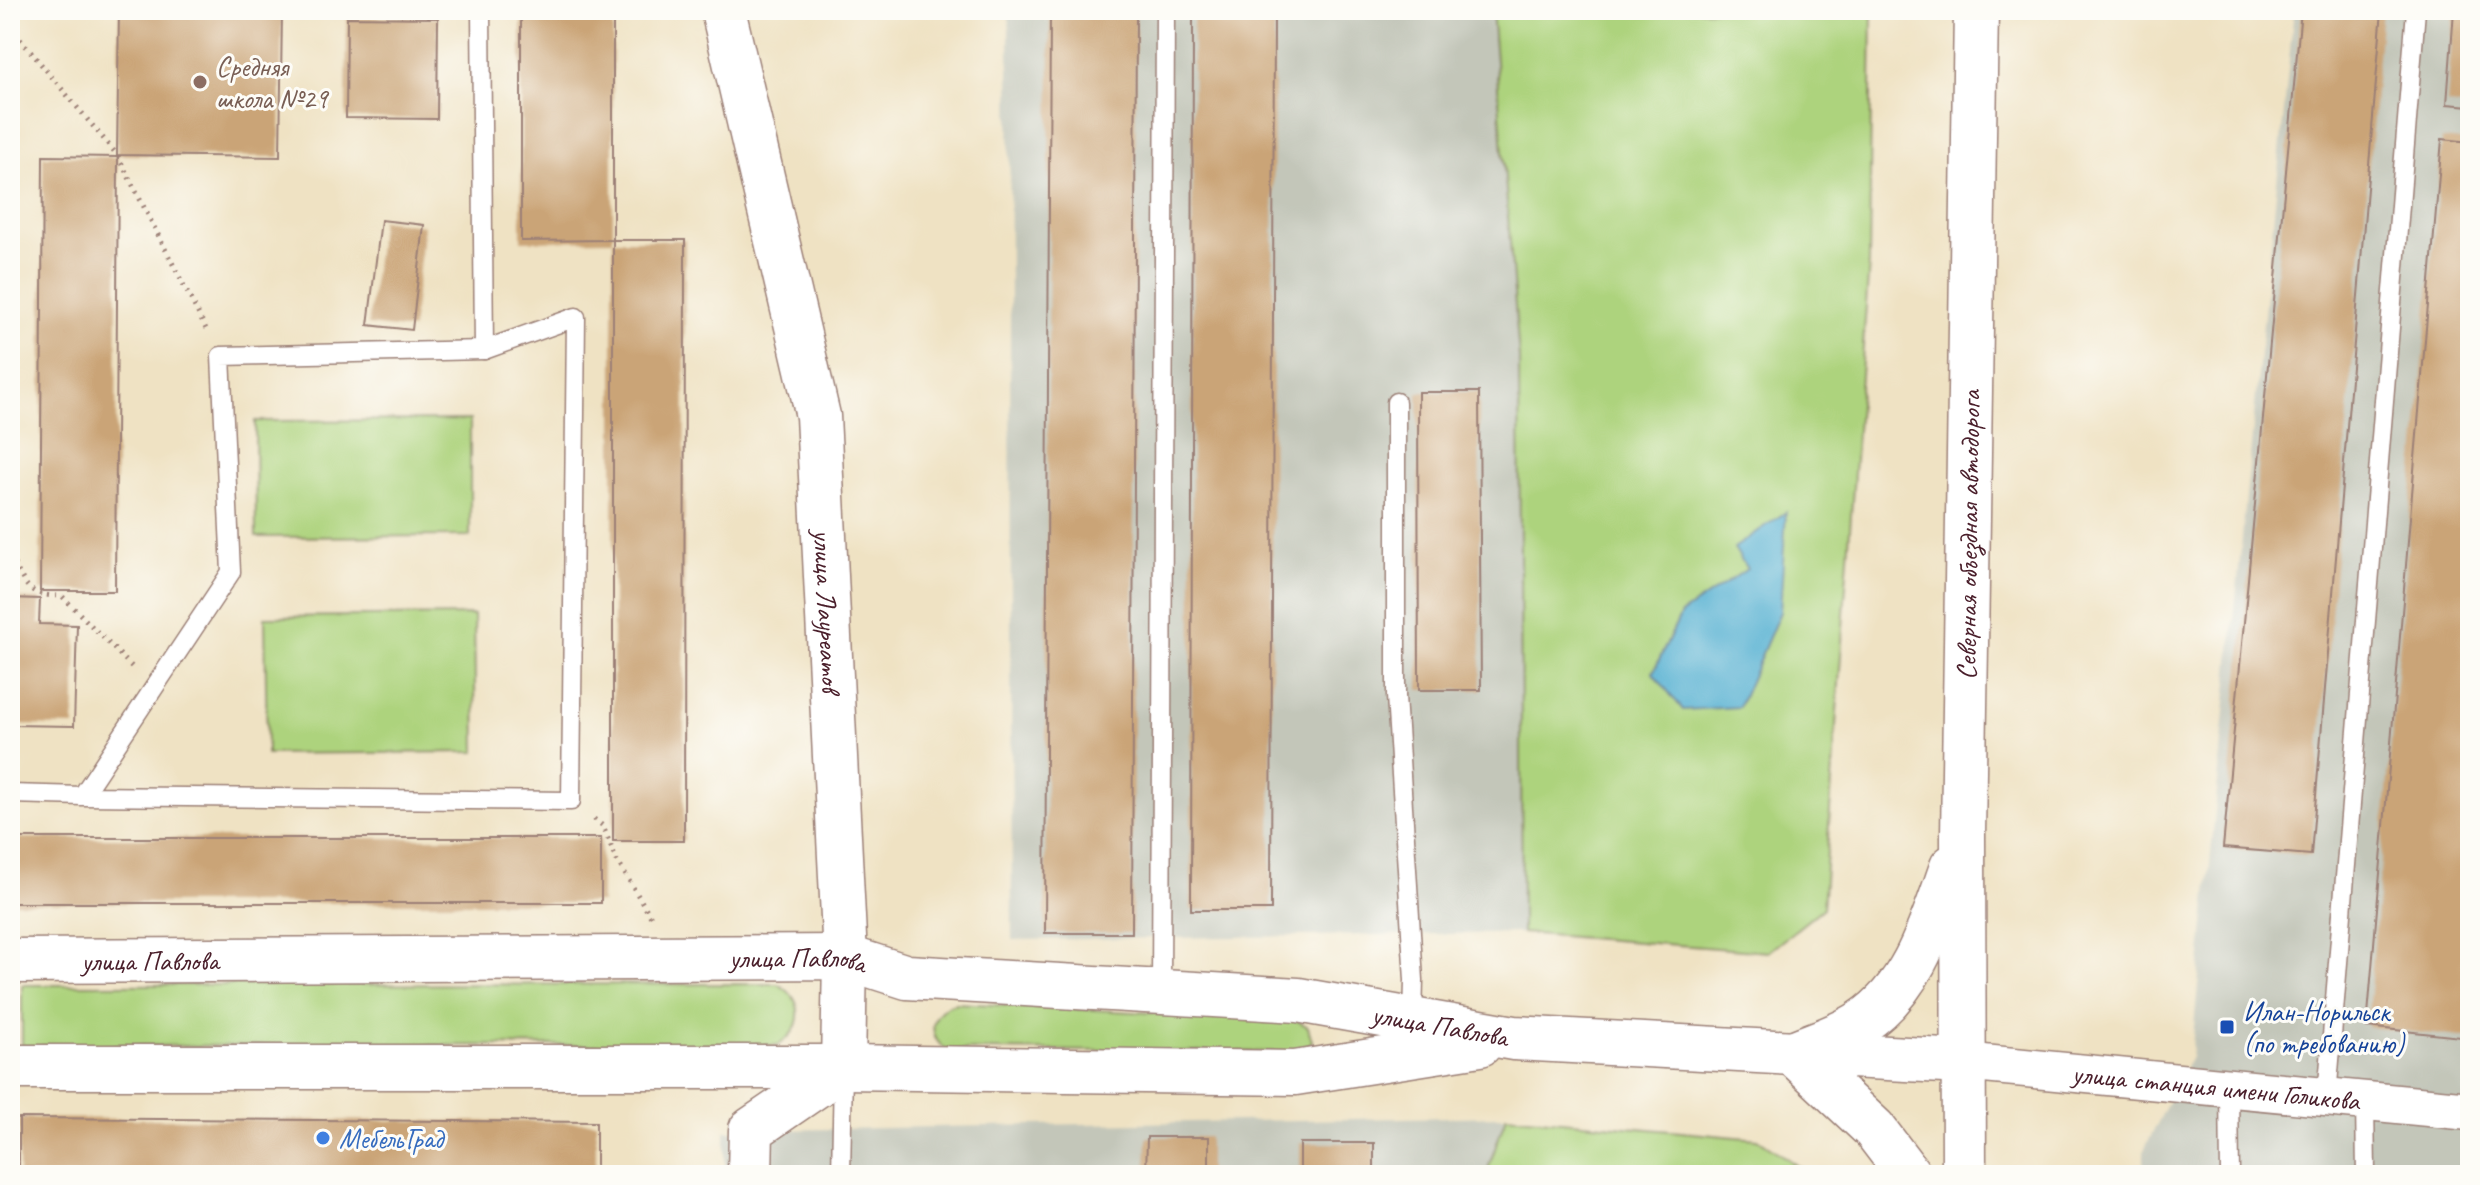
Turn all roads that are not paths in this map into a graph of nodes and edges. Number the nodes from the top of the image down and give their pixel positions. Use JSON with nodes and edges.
{"nodes":[{"id":1,"x":481,"y":10,"type":"edge"},
{"id":2,"x":723,"y":10,"type":"edge"},
{"id":3,"x":1165,"y":10,"type":"edge"},
{"id":4,"x":1976,"y":10,"type":"edge"},
{"id":5,"x":2416,"y":10,"type":"edge"},
{"id":6,"x":484,"y":350,"type":"junction"},
{"id":7,"x":1396,"y":402,"type":"dead end"},
{"id":8,"x":10,"y":794,"type":"edge"},
{"id":9,"x":82,"y":796,"type":"junction"},
{"id":10,"x":1963,"y":835,"type":"junction"},
{"id":11,"x":845,"y":957,"type":"junction"},
{"id":12,"x":10,"y":961,"type":"edge"},
{"id":13,"x":1161,"y":992,"type":"junction"},
{"id":14,"x":1413,"y":1020,"type":"junction"},
{"id":15,"x":1514,"y":1038,"type":"junction"},
{"id":16,"x":1793,"y":1053,"type":"junction"},
{"id":17,"x":1963,"y":1062,"type":"junction"},
{"id":18,"x":10,"y":1067,"type":"edge"},
{"id":19,"x":843,"y":1067,"type":"junction"},
{"id":20,"x":2229,"y":1087,"type":"junction"},
{"id":21,"x":2327,"y":1097,"type":"junction"},
{"id":22,"x":2365,"y":1100,"type":"junction"},
{"id":23,"x":2470,"y":1111,"type":"edge"},
{"id":24,"x":750,"y":1175,"type":"edge"},
{"id":25,"x":841,"y":1175,"type":"edge"},
{"id":26,"x":1909,"y":1175,"type":"edge"},
{"id":27,"x":1964,"y":1175,"type":"edge"},
{"id":28,"x":2230,"y":1175,"type":"edge"},
{"id":29,"x":2366,"y":1175,"type":"edge"}],
"edges":[{"from":1,"to":6,"type":"lane"},
{"from":2,"to":11,"type":"street","name":"улица Лауреатов"},
{"from":3,"to":13,"type":"lane"},
{"from":4,"to":10,"type":"street","name":"Северная объездная автодорога"},
{"from":5,"to":21,"type":"lane"},
{"from":6,"to":9,"type":"lane"},
{"from":6,"to":9,"type":"lane"},
{"from":7,"to":14,"type":"lane"},
{"from":8,"to":9,"type":"lane"},
{"from":10,"to":16,"type":"street"},
{"from":10,"to":17,"type":"street","name":"Северная объездная автодорога"},
{"from":11,"to":12,"type":"street","name":"улица Павлова"},
{"from":11,"to":13,"type":"street","name":"улица Павлова"},
{"from":11,"to":19,"type":"street","name":"улица Лауреатов"},
{"from":13,"to":14,"type":"street","name":"улица Павлова"},
{"from":14,"to":15,"type":"street","name":"улица Павлова"},
{"from":15,"to":16,"type":"street"},
{"from":15,"to":19,"type":"street","name":"улица Павлова"},
{"from":16,"to":17,"type":"street"},
{"from":16,"to":26,"type":"street"},
{"from":17,"to":20,"type":"street","name":"улица станция имени Голикова"},
{"from":17,"to":27,"type":"street","name":"Северная объездная автодорога"},
{"from":18,"to":19,"type":"street","name":"улица Павлова"},
{"from":19,"to":24,"type":"street"},
{"from":19,"to":25,"type":"lane"},
{"from":20,"to":21,"type":"street","name":"улица станция имени Голикова"},
{"from":20,"to":28,"type":"lane"},
{"from":21,"to":22,"type":"street","name":"улица станция имени Голикова"},
{"from":22,"to":23,"type":"street","name":"улица станция имени Голикова"},
{"from":22,"to":29,"type":"lane"}]}
